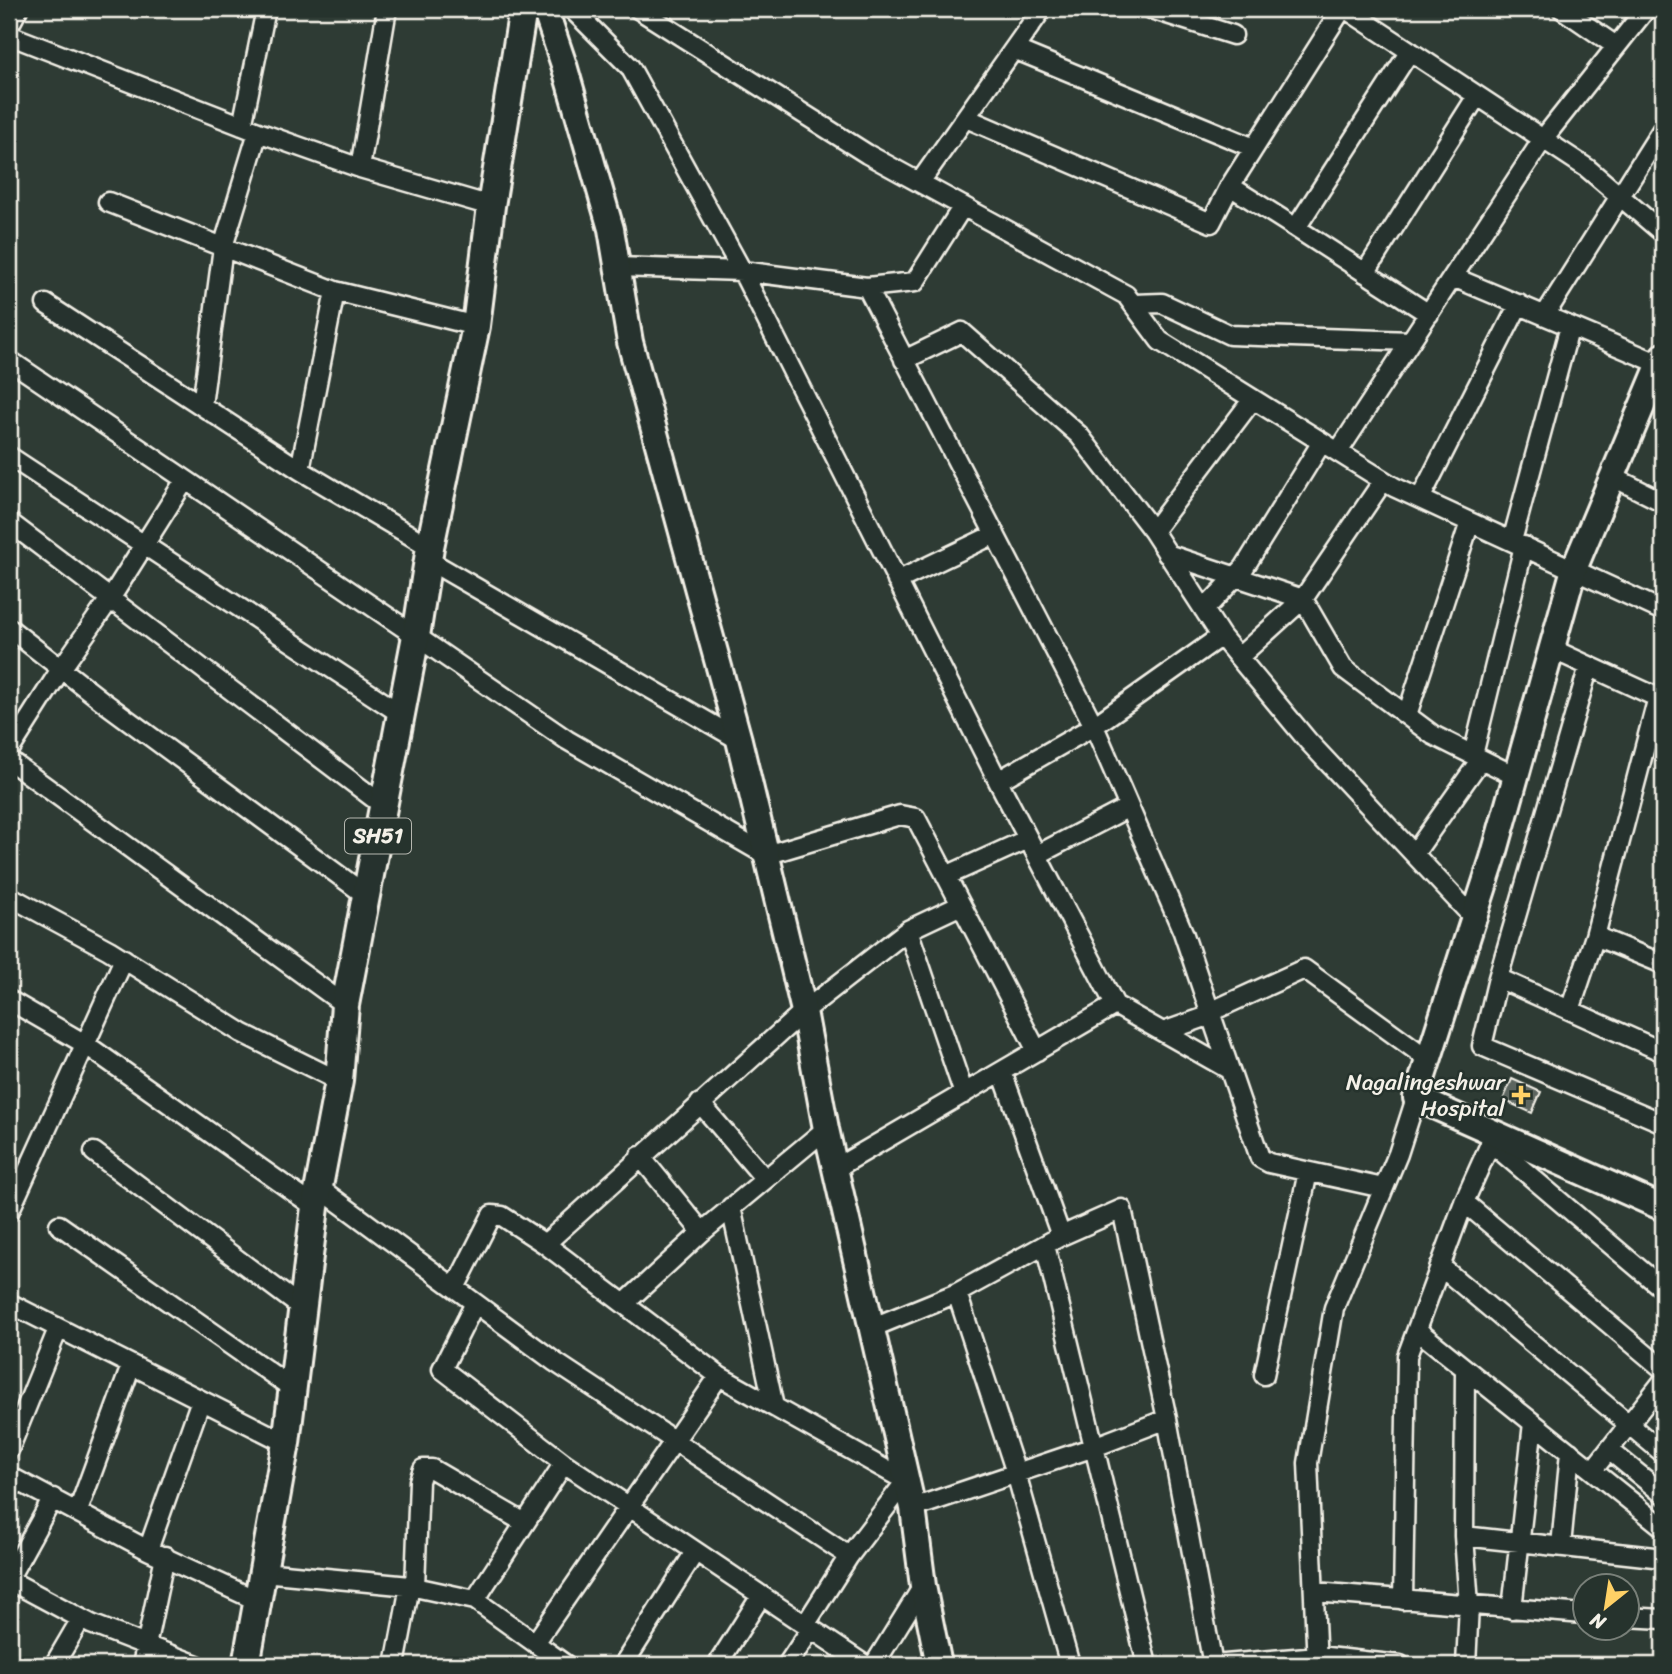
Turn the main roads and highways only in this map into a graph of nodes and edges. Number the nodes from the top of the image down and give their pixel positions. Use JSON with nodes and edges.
{"nodes":[{"id":1,"x":523,"y":9,"type":"edge"},
{"id":2,"x":246,"y":1665,"type":"edge"}],
"edges":[{"from":1,"to":2,"type":"main road","number":"SH51"}]}
